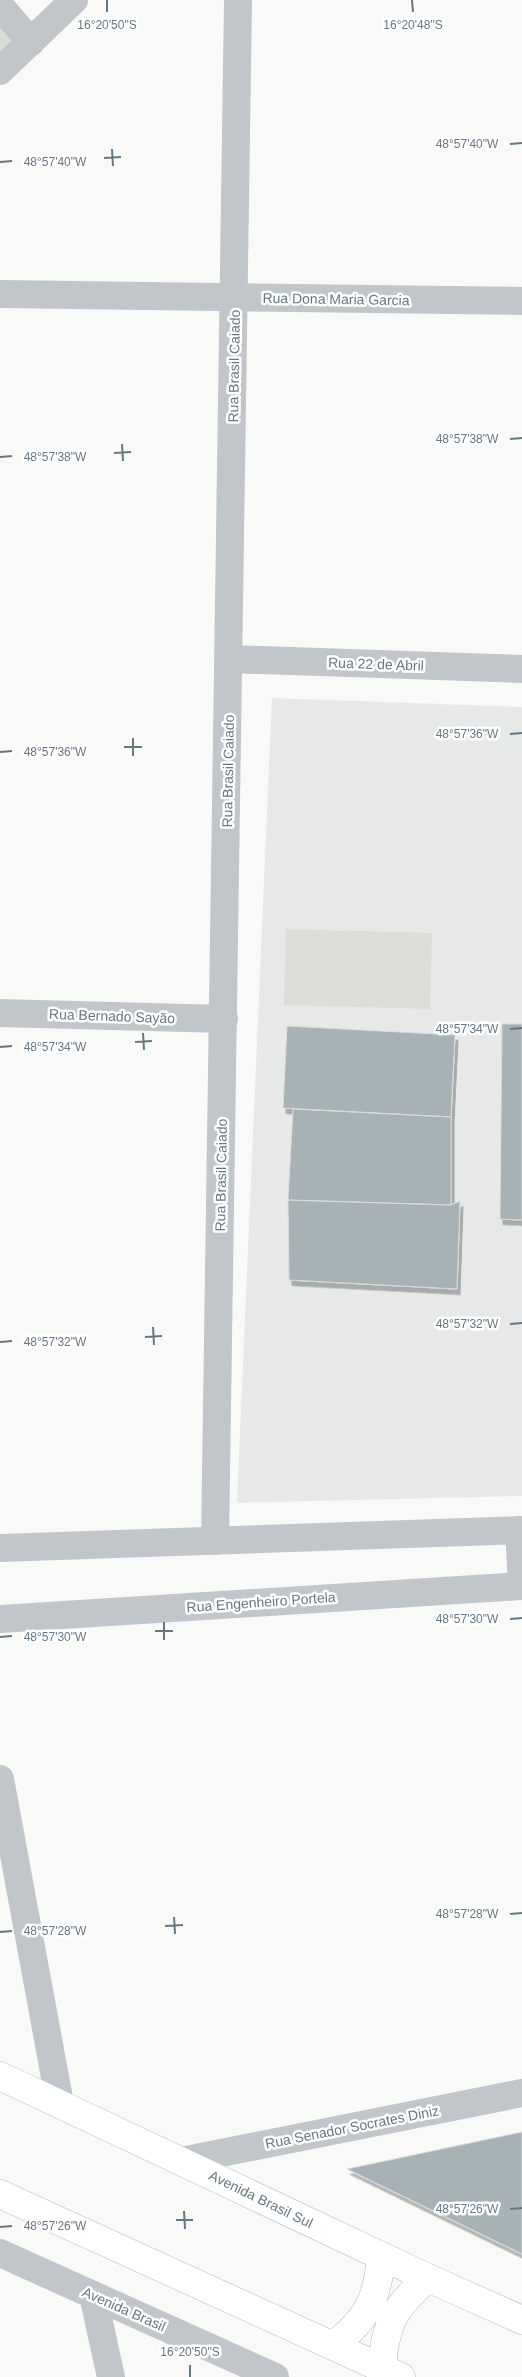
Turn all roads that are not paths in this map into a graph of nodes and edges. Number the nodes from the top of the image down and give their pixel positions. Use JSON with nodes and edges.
{"nodes":[{"id":1,"x":74,"y":0,"type":"edge"},
{"id":2,"x":238,"y":0,"type":"edge"},
{"id":3,"x":0,"y":6,"type":"edge"},
{"id":4,"x":31,"y":42,"type":"junction"},
{"id":5,"x":0,"y":71,"type":"edge"},
{"id":6,"x":0,"y":294,"type":"edge"},
{"id":7,"x":235,"y":297,"type":"junction"},
{"id":8,"x":522,"y":301,"type":"edge"},
{"id":9,"x":230,"y":659,"type":"junction"},
{"id":10,"x":522,"y":669,"type":"edge"},
{"id":11,"x":0,"y":1014,"type":"edge"},
{"id":12,"x":224,"y":1019,"type":"junction"},
{"id":13,"x":520,"y":1530,"type":"edge"},
{"id":14,"x":215,"y":1541,"type":"junction"},
{"id":15,"x":0,"y":1548,"type":"edge"},
{"id":16,"x":522,"y":1585,"type":"edge"},
{"id":17,"x":0,"y":1619,"type":"edge"},
{"id":18,"x":0,"y":1779,"type":"edge"},
{"id":19,"x":0,"y":2076,"type":"edge"},
{"id":20,"x":522,"y":2093,"type":"edge"},
{"id":21,"x":60,"y":2104,"type":"junction"},
{"id":22,"x":182,"y":2161,"type":"junction"},
{"id":23,"x":0,"y":2194,"type":"edge"},
{"id":24,"x":0,"y":2253,"type":"edge"},
{"id":25,"x":380,"y":2256,"type":"junction"},
{"id":26,"x":428,"y":2278,"type":"junction"},
{"id":27,"x":93,"y":2295,"type":"junction"},
{"id":28,"x":522,"y":2320,"type":"edge"},
{"id":29,"x":332,"y":2346,"type":"junction"},
{"id":30,"x":392,"y":2372,"type":"edge"},
{"id":31,"x":111,"y":2377,"type":"edge"},
{"id":32,"x":275,"y":2377,"type":"edge"}],
"edges":[{"from":1,"to":4,"type":"street"},
{"from":2,"to":7,"type":"street","name":"Rua Brasil Caiado"},
{"from":3,"to":4,"type":"street"},
{"from":4,"to":5,"type":"street"},
{"from":6,"to":7,"type":"street","name":"Rua Dona Maria Garcia"},
{"from":7,"to":8,"type":"street","name":"Rua Dona Maria Garcia"},
{"from":7,"to":9,"type":"street","name":"Rua Brasil Caiado"},
{"from":9,"to":10,"type":"street","name":"Rua 22 de Abril"},
{"from":9,"to":12,"type":"street","name":"Rua Brasil Caiado"},
{"from":11,"to":12,"type":"street","name":"Rua Bernado Sayão"},
{"from":12,"to":14,"type":"street","name":"Rua Brasil Caiado"},
{"from":13,"to":14,"type":"street"},
{"from":13,"to":16,"type":"street"},
{"from":14,"to":15,"type":"street"},
{"from":16,"to":17,"type":"street","name":"Rua Engenheiro Portela"},
{"from":18,"to":21,"type":"street"},
{"from":19,"to":21,"type":"main road","name":"Avenida Brasil Sul"},
{"from":20,"to":22,"type":"street","name":"Rua Senador Socrates Diniz"},
{"from":21,"to":22,"type":"main road","name":"Avenida Brasil Sul"},
{"from":22,"to":25,"type":"main road","name":"Avenida Brasil Sul"},
{"from":23,"to":29,"type":"main road"},
{"from":24,"to":27,"type":"street","name":"Avenida Brasil"},
{"from":25,"to":26,"type":"main road","name":"Avenida Brasil Sul"},
{"from":25,"to":29,"type":"main road"},
{"from":26,"to":28,"type":"main road","name":"Avenida Brasil Sul"},
{"from":26,"to":30,"type":"main road"},
{"from":27,"to":31,"type":"street"},
{"from":27,"to":32,"type":"street","name":"Avenida Brasil"},
{"from":29,"to":30,"type":"main road"}]}
